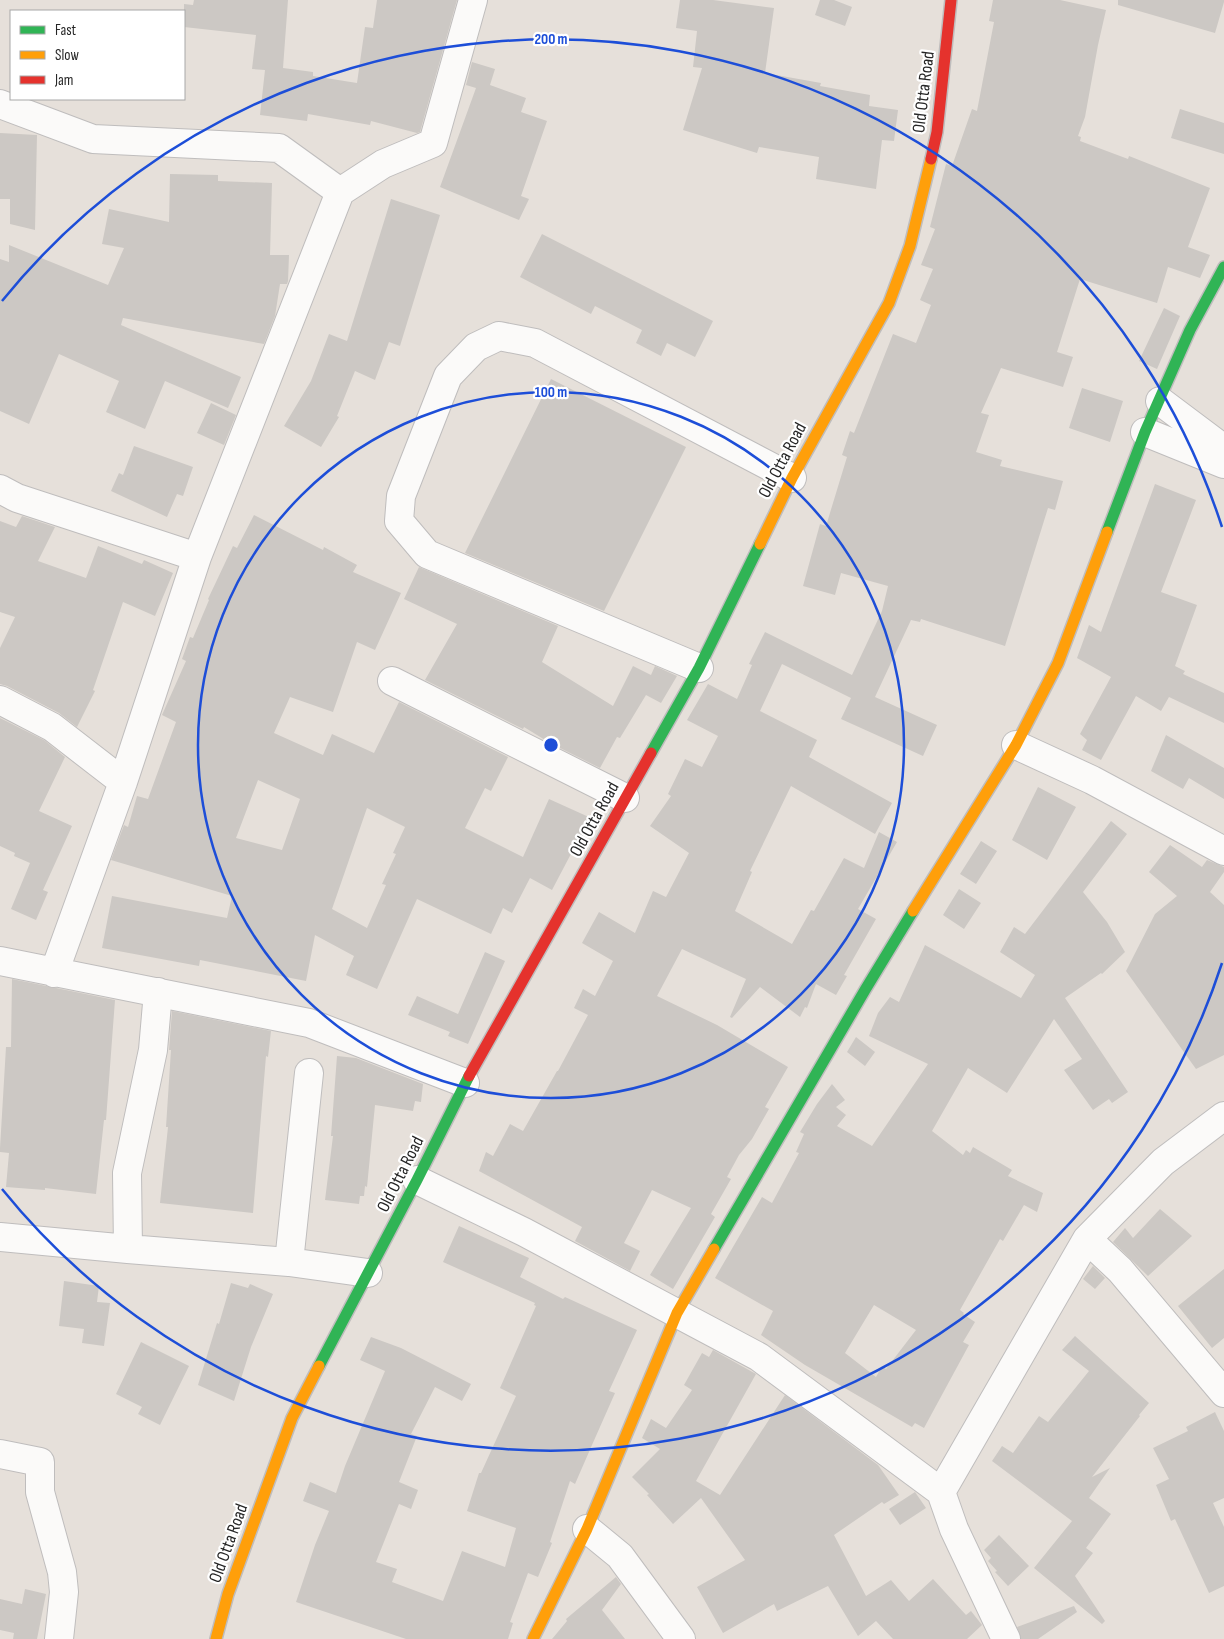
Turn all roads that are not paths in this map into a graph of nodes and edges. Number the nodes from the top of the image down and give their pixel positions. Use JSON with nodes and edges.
{"nodes":[{"id":1,"x":474,"y":0,"type":"edge"},
{"id":2,"x":951,"y":0,"type":"edge"},
{"id":3,"x":0,"y":104,"type":"edge"},
{"id":4,"x":340,"y":192,"type":"junction"},
{"id":5,"x":1224,"y":266,"type":"edge"},
{"id":6,"x":1160,"y":402,"type":"junction"},
{"id":7,"x":1145,"y":432,"type":"junction"},
{"id":8,"x":1224,"y":449,"type":"edge"},
{"id":9,"x":1224,"y":464,"type":"edge"},
{"id":10,"x":792,"y":478,"type":"junction"},
{"id":11,"x":0,"y":489,"type":"edge"},
{"id":12,"x":197,"y":557,"type":"junction"},
{"id":13,"x":699,"y":668,"type":"junction"},
{"id":14,"x":392,"y":681,"type":"dead end"},
{"id":15,"x":0,"y":700,"type":"edge"},
{"id":16,"x":1016,"y":745,"type":"junction"},
{"id":17,"x":124,"y":782,"type":"junction"},
{"id":18,"x":625,"y":798,"type":"junction"},
{"id":19,"x":1224,"y":851,"type":"edge"},
{"id":20,"x":0,"y":961,"type":"edge"},
{"id":21,"x":54,"y":973,"type":"junction"},
{"id":22,"x":158,"y":992,"type":"junction"},
{"id":23,"x":308,"y":1073,"type":"dead end"},
{"id":24,"x":465,"y":1084,"type":"junction"},
{"id":25,"x":1224,"y":1116,"type":"edge"},
{"id":26,"x":418,"y":1180,"type":"junction"},
{"id":27,"x":0,"y":1237,"type":"edge"},
{"id":28,"x":1087,"y":1239,"type":"junction"},
{"id":29,"x":128,"y":1250,"type":"junction"},
{"id":30,"x":289,"y":1262,"type":"junction"},
{"id":31,"x":368,"y":1273,"type":"junction"},
{"id":32,"x":677,"y":1313,"type":"junction"},
{"id":33,"x":1224,"y":1392,"type":"edge"},
{"id":34,"x":0,"y":1454,"type":"edge"},
{"id":35,"x":941,"y":1492,"type":"junction"},
{"id":36,"x":587,"y":1529,"type":"junction"},
{"id":37,"x":59,"y":1639,"type":"edge"},
{"id":38,"x":216,"y":1639,"type":"edge"},
{"id":39,"x":533,"y":1639,"type":"edge"},
{"id":40,"x":681,"y":1639,"type":"edge"},
{"id":41,"x":1006,"y":1639,"type":"edge"}],
"edges":[{"from":1,"to":4,"type":"street"},
{"from":2,"to":10,"type":"street","name":"Old Otta Road"},
{"from":3,"to":4,"type":"street"},
{"from":4,"to":12,"type":"street"},
{"from":5,"to":6,"type":"street"},
{"from":6,"to":7,"type":"street"},
{"from":6,"to":8,"type":"street"},
{"from":7,"to":9,"type":"street"},
{"from":7,"to":16,"type":"street"},
{"from":10,"to":13,"type":"street","name":"Old Otta Road"},
{"from":10,"to":13,"type":"street"},
{"from":11,"to":12,"type":"street"},
{"from":12,"to":17,"type":"street"},
{"from":13,"to":18,"type":"street","name":"Old Otta Road"},
{"from":14,"to":18,"type":"street"},
{"from":15,"to":17,"type":"street"},
{"from":16,"to":19,"type":"street"},
{"from":16,"to":32,"type":"street"},
{"from":17,"to":21,"type":"street"},
{"from":18,"to":24,"type":"street","name":"Old Otta Road"},
{"from":20,"to":21,"type":"street"},
{"from":21,"to":22,"type":"street"},
{"from":22,"to":24,"type":"street"},
{"from":22,"to":29,"type":"street"},
{"from":23,"to":30,"type":"street"},
{"from":24,"to":26,"type":"street","name":"Old Otta Road"},
{"from":25,"to":28,"type":"street"},
{"from":26,"to":31,"type":"street","name":"Old Otta Road"},
{"from":26,"to":32,"type":"street"},
{"from":27,"to":29,"type":"street"},
{"from":28,"to":33,"type":"street"},
{"from":28,"to":35,"type":"street"},
{"from":29,"to":30,"type":"street"},
{"from":30,"to":31,"type":"street"},
{"from":31,"to":38,"type":"street","name":"Old Otta Road"},
{"from":32,"to":35,"type":"street"},
{"from":32,"to":36,"type":"street"},
{"from":34,"to":37,"type":"street"},
{"from":35,"to":41,"type":"street"},
{"from":36,"to":39,"type":"street"},
{"from":36,"to":40,"type":"street"}]}
